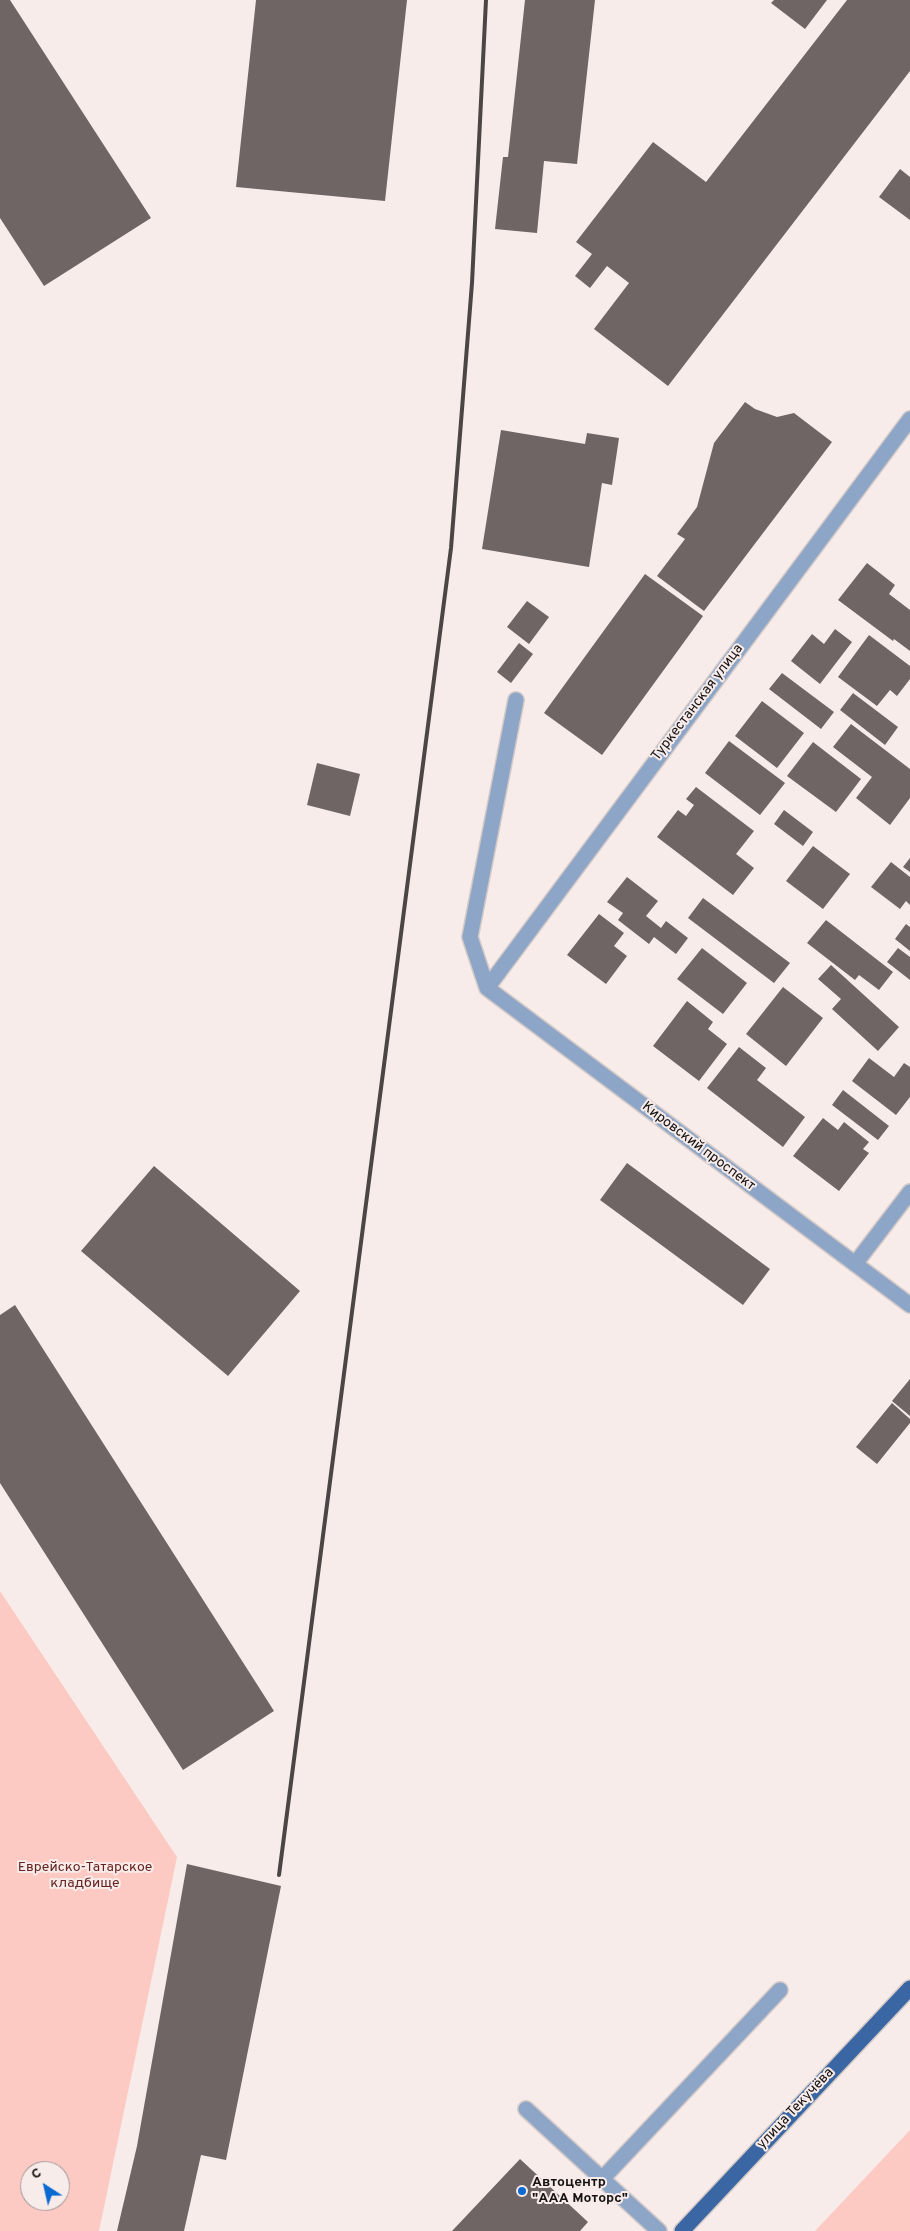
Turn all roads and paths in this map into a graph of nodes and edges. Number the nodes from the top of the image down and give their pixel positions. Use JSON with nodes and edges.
{"nodes":[{"id":1,"x":910,"y":419,"type":"edge"},
{"id":2,"x":516,"y":700,"type":"dead end"},
{"id":3,"x":487,"y":988,"type":"junction"},
{"id":4,"x":910,"y":1192,"type":"edge"},
{"id":5,"x":855,"y":1264,"type":"junction"},
{"id":6,"x":910,"y":1305,"type":"edge"},
{"id":7,"x":910,"y":1988,"type":"edge"},
{"id":8,"x":780,"y":1990,"type":"dead end"},
{"id":9,"x":526,"y":2110,"type":"dead end"},
{"id":10,"x":602,"y":2179,"type":"junction"},
{"id":11,"x":659,"y":2231,"type":"edge"},
{"id":12,"x":682,"y":2231,"type":"edge"}],
"edges":[{"from":1,"to":3,"type":"street","name":"Туркестанская улица"},
{"from":2,"to":3,"type":"street"},
{"from":3,"to":5,"type":"street","name":"Кировский проспект"},
{"from":4,"to":5,"type":"street"},
{"from":5,"to":6,"type":"street","name":"Кировский проспект"},
{"from":7,"to":12,"type":"main road","name":"улица Текучёва"},
{"from":8,"to":10,"type":"street"},
{"from":9,"to":10,"type":"street"},
{"from":10,"to":11,"type":"street"}]}
